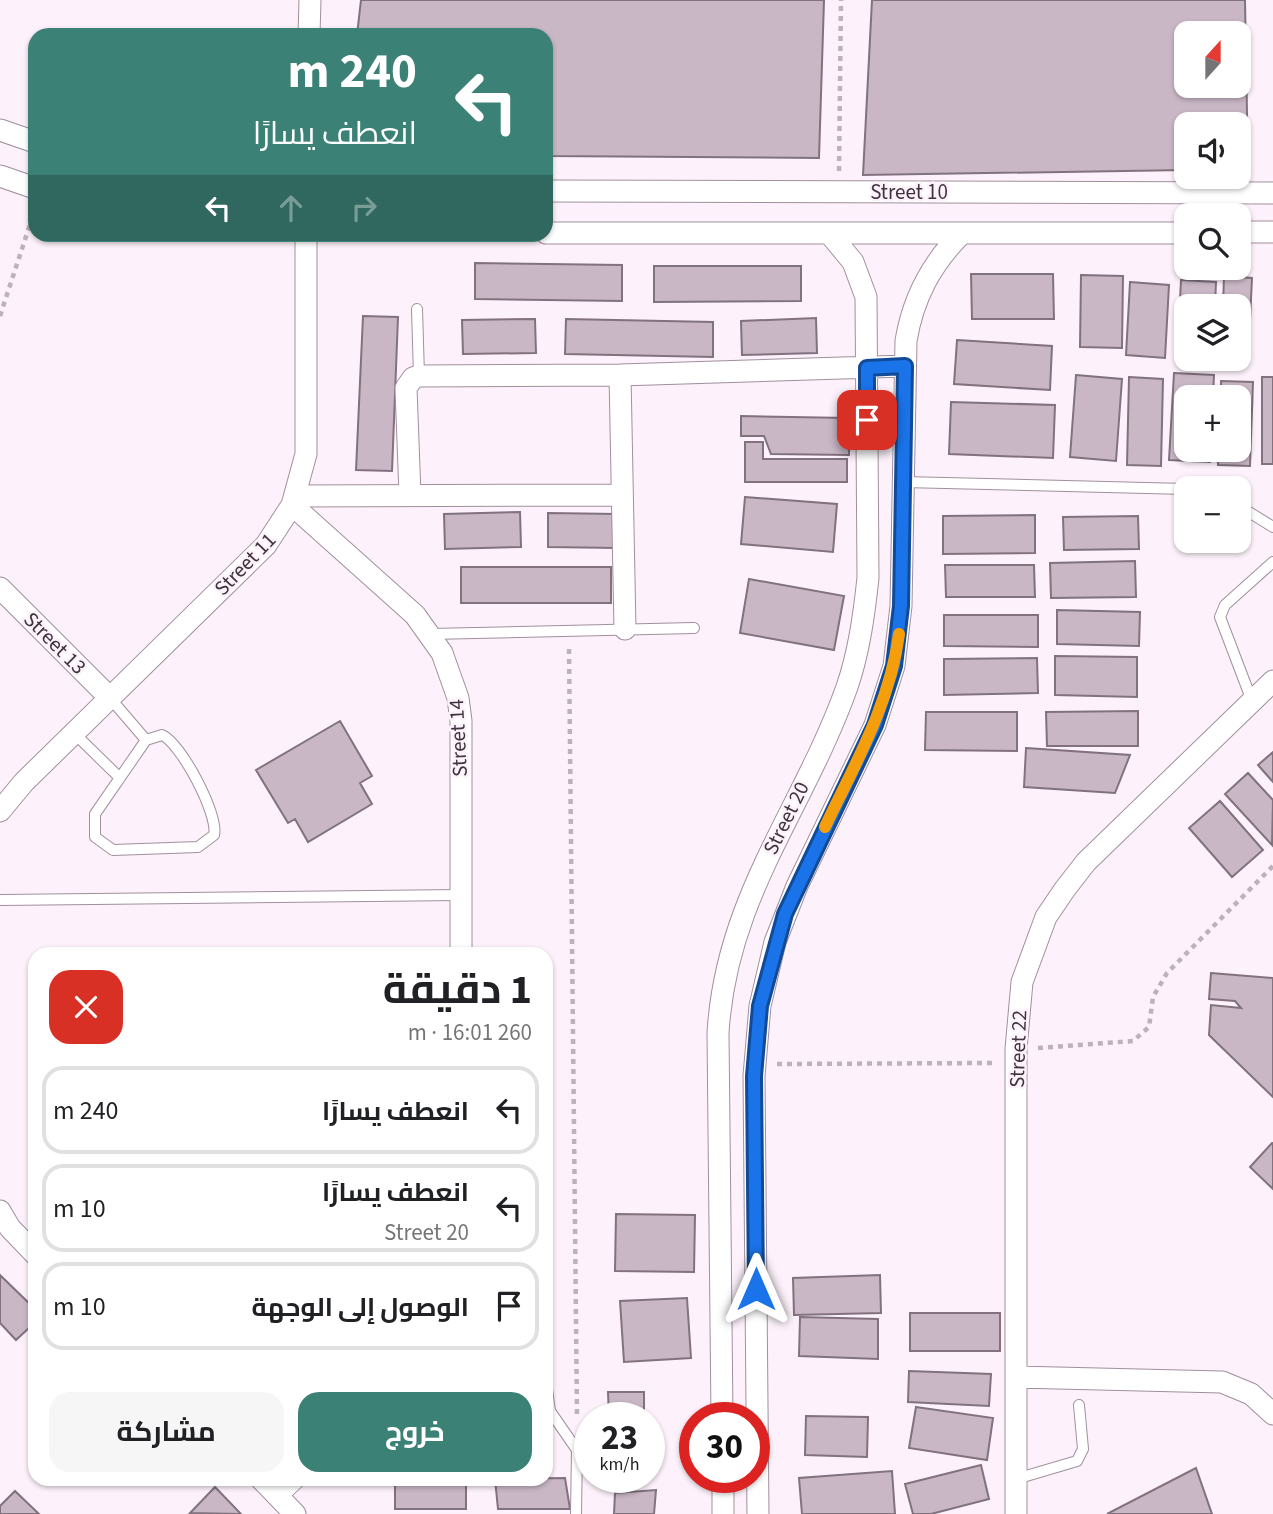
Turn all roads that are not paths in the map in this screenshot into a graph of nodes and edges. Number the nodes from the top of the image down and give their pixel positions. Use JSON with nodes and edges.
{"nodes":[{"id":1,"x":310,"y":0,"type":"edge"},
{"id":2,"x":309,"y":28,"type":"edge"},
{"id":3,"x":0,"y":130,"type":"edge"},
{"id":4,"x":28,"y":140,"type":"edge"},
{"id":5,"x":0,"y":176,"type":"edge"},
{"id":6,"x":28,"y":186,"type":"edge"},
{"id":7,"x":553,"y":191,"type":"edge"},
{"id":8,"x":1222,"y":192,"type":"junction"},
{"id":9,"x":1273,"y":193,"type":"edge"},
{"id":10,"x":1222,"y":203,"type":"edge"},
{"id":11,"x":1251,"y":232,"type":"edge"},
{"id":12,"x":1273,"y":232,"type":"edge"},
{"id":13,"x":553,"y":233,"type":"edge"},
{"id":14,"x":830,"y":233,"type":"junction"},
{"id":15,"x":962,"y":233,"type":"junction"},
{"id":16,"x":1174,"y":233,"type":"edge"},
{"id":17,"x":306,"y":242,"type":"edge"},
{"id":18,"x":417,"y":309,"type":"dead end"},
{"id":19,"x":905,"y":366,"type":"junction"},
{"id":20,"x":867,"y":368,"type":"junction"},
{"id":21,"x":620,"y":375,"type":"junction"},
{"id":22,"x":419,"y":376,"type":"junction"},
{"id":23,"x":903,"y":482,"type":"junction"},
{"id":24,"x":1174,"y":489,"type":"edge"},
{"id":25,"x":410,"y":495,"type":"junction"},
{"id":26,"x":622,"y":495,"type":"junction"},
{"id":27,"x":294,"y":500,"type":"junction"},
{"id":28,"x":1251,"y":513,"type":"edge"},
{"id":29,"x":1273,"y":527,"type":"edge"},
{"id":30,"x":1273,"y":562,"type":"edge"},
{"id":31,"x":0,"y":588,"type":"edge"},
{"id":32,"x":694,"y":628,"type":"dead end"},
{"id":33,"x":625,"y":629,"type":"junction"},
{"id":34,"x":430,"y":634,"type":"junction"},
{"id":35,"x":1273,"y":681,"type":"edge"},
{"id":36,"x":110,"y":698,"type":"junction"},
{"id":37,"x":1252,"y":701,"type":"junction"},
{"id":38,"x":74,"y":733,"type":"junction"},
{"id":39,"x":146,"y":740,"type":"junction"},
{"id":40,"x":120,"y":778,"type":"junction"},
{"id":41,"x":0,"y":811,"type":"edge"},
{"id":42,"x":461,"y":895,"type":"junction"},
{"id":43,"x":0,"y":900,"type":"edge"},
{"id":44,"x":461,"y":947,"type":"edge"},
{"id":45,"x":0,"y":1211,"type":"edge"},
{"id":46,"x":28,"y":1245,"type":"edge"},
{"id":47,"x":1016,"y":1377,"type":"junction"},
{"id":48,"x":722,"y":1402,"type":"edge"},
{"id":49,"x":756,"y":1402,"type":"edge"},
{"id":50,"x":1079,"y":1405,"type":"dead end"},
{"id":51,"x":1273,"y":1414,"type":"edge"},
{"id":52,"x":553,"y":1415,"type":"edge"},
{"id":53,"x":1016,"y":1479,"type":"junction"},
{"id":54,"x":268,"y":1486,"type":"edge"},
{"id":55,"x":286,"y":1486,"type":"edge"},
{"id":56,"x":723,"y":1493,"type":"edge"},
{"id":57,"x":757,"y":1493,"type":"edge"},
{"id":58,"x":277,"y":1495,"type":"junction"},
{"id":59,"x":296,"y":1514,"type":"edge"},
{"id":60,"x":576,"y":1514,"type":"edge"},
{"id":61,"x":723,"y":1514,"type":"edge"},
{"id":62,"x":758,"y":1514,"type":"edge"},
{"id":63,"x":1016,"y":1514,"type":"edge"}],
"edges":[{"from":1,"to":2,"type":"street"},
{"from":3,"to":4,"type":"street"},
{"from":5,"to":6,"type":"street"},
{"from":7,"to":8,"type":"street","name":"Street 10"},
{"from":8,"to":9,"type":"street","name":"Street 10"},
{"from":8,"to":10,"type":"street"},
{"from":11,"to":12,"type":"street"},
{"from":13,"to":14,"type":"street","name":"Street 10"},
{"from":14,"to":15,"type":"street","name":"Street 10"},
{"from":14,"to":20,"type":"street","name":"Street 20"},
{"from":15,"to":16,"type":"street","name":"Street 10"},
{"from":15,"to":19,"type":"street","name":"Street 20"},
{"from":17,"to":27,"type":"street","name":"Street 11"},
{"from":18,"to":22,"type":"lane"},
{"from":19,"to":20,"type":"street"},
{"from":19,"to":23,"type":"street","name":"Street 20"},
{"from":20,"to":21,"type":"street"},
{"from":20,"to":48,"type":"street","name":"Street 20"},
{"from":21,"to":22,"type":"street"},
{"from":21,"to":26,"type":"street"},
{"from":22,"to":25,"type":"street"},
{"from":23,"to":24,"type":"lane"},
{"from":23,"to":49,"type":"street","name":"Street 20"},
{"from":25,"to":26,"type":"street"},
{"from":25,"to":27,"type":"street"},
{"from":26,"to":33,"type":"street"},
{"from":27,"to":34,"type":"street","name":"Street 14"},
{"from":27,"to":36,"type":"street","name":"Street 11"},
{"from":28,"to":29,"type":"lane"},
{"from":30,"to":37,"type":"lane"},
{"from":31,"to":36,"type":"street","name":"Street 13"},
{"from":32,"to":33,"type":"lane"},
{"from":33,"to":34,"type":"lane"},
{"from":34,"to":42,"type":"street","name":"Street 14"},
{"from":35,"to":37,"type":"street","name":"Street 22"},
{"from":36,"to":38,"type":"street","name":"Street 11"},
{"from":36,"to":39,"type":"lane"},
{"from":37,"to":47,"type":"street","name":"Street 22"},
{"from":38,"to":40,"type":"lane"},
{"from":38,"to":41,"type":"street","name":"Street 11"},
{"from":39,"to":40,"type":"lane"},
{"from":39,"to":40,"type":"lane"},
{"from":42,"to":43,"type":"lane"},
{"from":42,"to":44,"type":"street","name":"Street 14"},
{"from":45,"to":46,"type":"street"},
{"from":47,"to":51,"type":"street"},
{"from":47,"to":53,"type":"street","name":"Street 22"},
{"from":50,"to":53,"type":"lane"},
{"from":52,"to":60,"type":"lane"},
{"from":53,"to":63,"type":"street","name":"Street 22"},
{"from":54,"to":58,"type":"street"},
{"from":55,"to":58,"type":"street"},
{"from":56,"to":61,"type":"street"},
{"from":57,"to":62,"type":"street","name":"Street 20"},
{"from":58,"to":59,"type":"street"}]}
